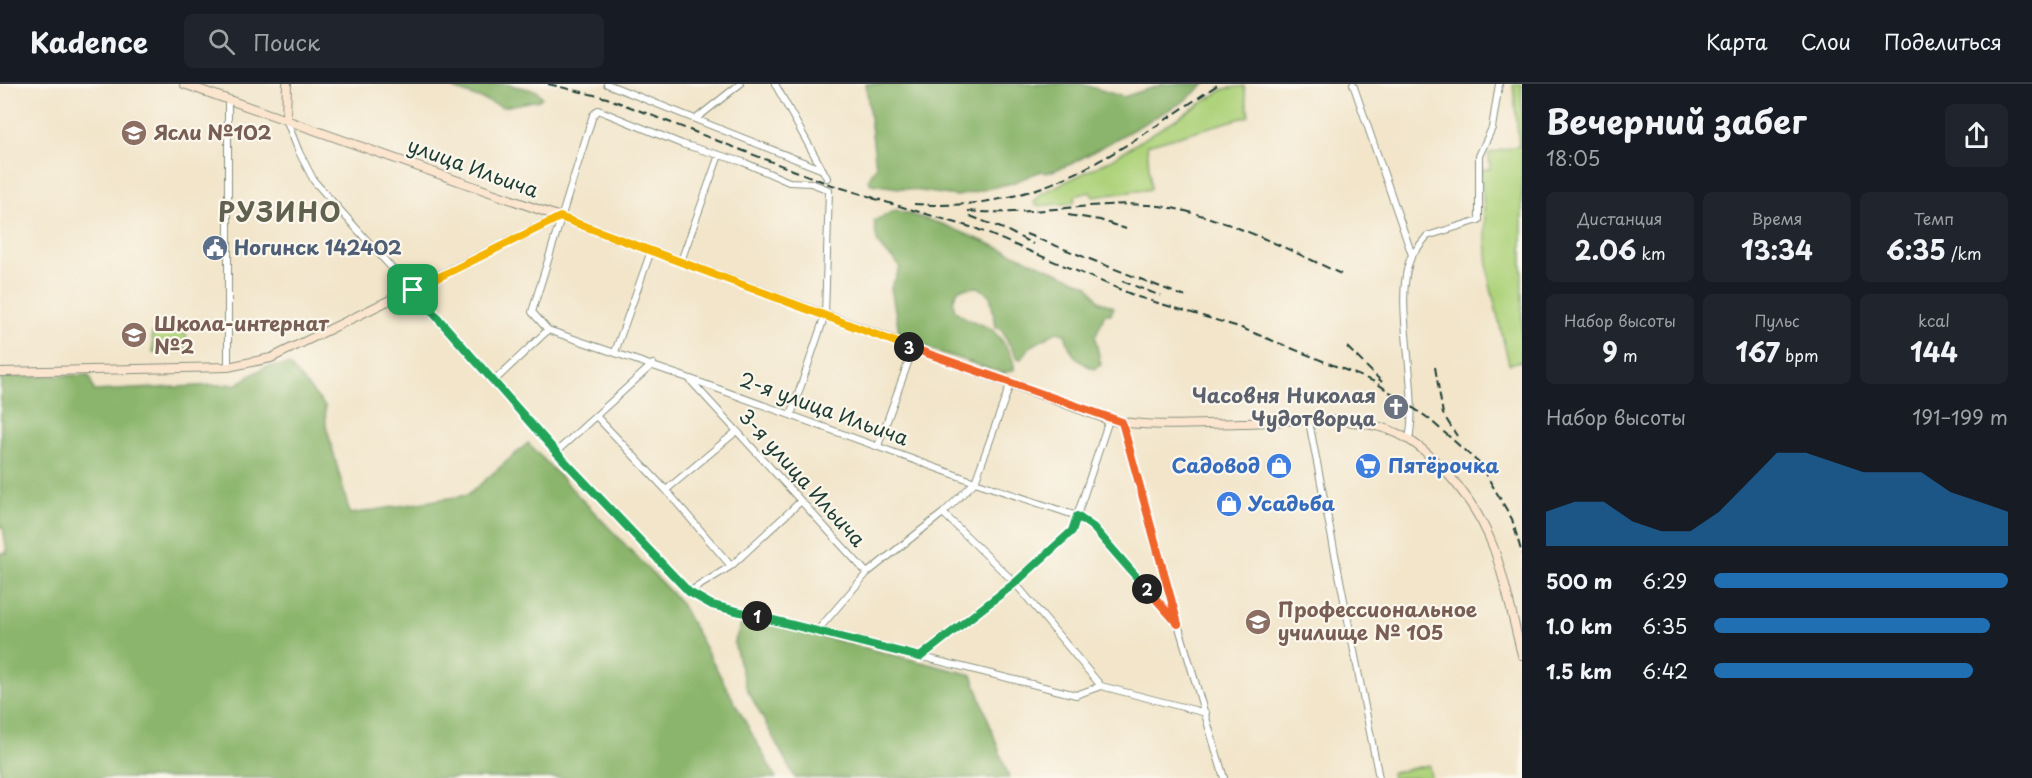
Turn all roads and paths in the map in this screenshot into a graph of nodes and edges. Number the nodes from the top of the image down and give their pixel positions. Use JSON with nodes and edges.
{"nodes":[{"id":1,"x":184,"y":84,"type":"edge"},
{"id":2,"x":287,"y":84,"type":"edge"},
{"id":3,"x":607,"y":84,"type":"edge"},
{"id":4,"x":740,"y":84,"type":"edge"},
{"id":5,"x":775,"y":84,"type":"edge"},
{"id":6,"x":1353,"y":84,"type":"edge"},
{"id":7,"x":1499,"y":84,"type":"edge"},
{"id":8,"x":228,"y":99,"type":"junction"},
{"id":9,"x":697,"y":118,"type":"junction"},
{"id":10,"x":286,"y":119,"type":"junction"},
{"id":11,"x":719,"y":155,"type":"junction"},
{"id":12,"x":823,"y":170,"type":"junction"},
{"id":13,"x":827,"y":178,"type":"dead end"},
{"id":14,"x":560,"y":217,"type":"junction"},
{"id":15,"x":651,"y":250,"type":"junction"},
{"id":16,"x":1412,"y":255,"type":"junction"},
{"id":17,"x":681,"y":261,"type":"junction"},
{"id":18,"x":413,"y":290,"type":"junction"},
{"id":19,"x":825,"y":315,"type":"junction"},
{"id":20,"x":548,"y":330,"type":"junction"},
{"id":21,"x":913,"y":349,"type":"junction"},
{"id":22,"x":615,"y":352,"type":"junction"},
{"id":23,"x":653,"y":364,"type":"junction"},
{"id":24,"x":228,"y":367,"type":"junction"},
{"id":25,"x":0,"y":372,"type":"edge"},
{"id":26,"x":688,"y":378,"type":"junction"},
{"id":27,"x":493,"y":382,"type":"junction"},
{"id":28,"x":1011,"y":382,"type":"junction"},
{"id":29,"x":791,"y":415,"type":"junction"},
{"id":30,"x":596,"y":416,"type":"junction"},
{"id":31,"x":1109,"y":420,"type":"junction"},
{"id":32,"x":1122,"y":422,"type":"junction"},
{"id":33,"x":1309,"y":422,"type":"junction"},
{"id":34,"x":738,"y":431,"type":"junction"},
{"id":35,"x":1410,"y":439,"type":"junction"},
{"id":36,"x":878,"y":446,"type":"junction"},
{"id":37,"x":556,"y":452,"type":"junction"},
{"id":38,"x":975,"y":482,"type":"junction"},
{"id":39,"x":666,"y":490,"type":"junction"},
{"id":40,"x":801,"y":501,"type":"junction"},
{"id":41,"x":943,"y":513,"type":"junction"},
{"id":42,"x":1077,"y":516,"type":"junction"},
{"id":43,"x":731,"y":566,"type":"junction"},
{"id":44,"x":867,"y":573,"type":"junction"},
{"id":45,"x":1015,"y":583,"type":"junction"},
{"id":46,"x":689,"y":592,"type":"junction"},
{"id":47,"x":1178,"y":624,"type":"junction"},
{"id":48,"x":816,"y":631,"type":"junction"},
{"id":49,"x":1522,"y":655,"type":"edge"},
{"id":50,"x":920,"y":657,"type":"junction"},
{"id":51,"x":1101,"y":686,"type":"junction"},
{"id":52,"x":1206,"y":713,"type":"junction"},
{"id":53,"x":1224,"y":778,"type":"edge"},
{"id":54,"x":1379,"y":778,"type":"edge"}],
"edges":[{"from":1,"to":8,"type":"main road","name":"улица Ильича"},
{"from":2,"to":10,"type":"main road"},
{"from":3,"to":9,"type":"street"},
{"from":4,"to":9,"type":"street"},
{"from":5,"to":12,"type":"street"},
{"from":6,"to":16,"type":"street"},
{"from":7,"to":16,"type":"street"},
{"from":8,"to":10,"type":"main road","name":"улица Ильича"},
{"from":8,"to":24,"type":"street"},
{"from":9,"to":12,"type":"street"},
{"from":10,"to":14,"type":"main road","name":"улица Ильича"},
{"from":10,"to":18,"type":"street"},
{"from":11,"to":14,"type":"street"},
{"from":11,"to":17,"type":"street"},
{"from":11,"to":19,"type":"street"},
{"from":12,"to":13,"type":"street"},
{"from":14,"to":15,"type":"main road","name":"улица Ильича"},
{"from":14,"to":18,"type":"main road"},
{"from":14,"to":20,"type":"street"},
{"from":15,"to":17,"type":"main road","name":"улица Ильича"},
{"from":15,"to":22,"type":"street"},
{"from":16,"to":35,"type":"street"},
{"from":17,"to":19,"type":"main road","name":"улица Ильича"},
{"from":18,"to":24,"type":"main road"},
{"from":18,"to":27,"type":"street"},
{"from":19,"to":21,"type":"main road","name":"улица Ильича"},
{"from":19,"to":29,"type":"street"},
{"from":20,"to":22,"type":"street","name":"2-я улица Ильича"},
{"from":20,"to":27,"type":"street"},
{"from":21,"to":28,"type":"main road","name":"улица Ильича"},
{"from":21,"to":36,"type":"street"},
{"from":22,"to":23,"type":"street","name":"2-я улица Ильича"},
{"from":23,"to":26,"type":"street","name":"2-я улица Ильича"},
{"from":23,"to":30,"type":"street"},
{"from":24,"to":25,"type":"main road"},
{"from":26,"to":29,"type":"street","name":"2-я улица Ильича"},
{"from":26,"to":34,"type":"street","name":"3-я улица Ильича"},
{"from":27,"to":37,"type":"street"},
{"from":28,"to":31,"type":"main road","name":"улица Ильича"},
{"from":28,"to":38,"type":"street","name":"3-я улица Ильича"},
{"from":29,"to":36,"type":"street","name":"2-я улица Ильича"},
{"from":30,"to":37,"type":"street"},
{"from":30,"to":39,"type":"street"},
{"from":31,"to":32,"type":"main road","name":"улица Ильича"},
{"from":31,"to":42,"type":"street"},
{"from":32,"to":33,"type":"main road","name":"улица Ильича"},
{"from":32,"to":47,"type":"street"},
{"from":33,"to":35,"type":"main road","name":"улица Ильича"},
{"from":33,"to":54,"type":"street"},
{"from":34,"to":39,"type":"street"},
{"from":34,"to":40,"type":"street","name":"3-я улица Ильича"},
{"from":35,"to":49,"type":"main road","name":"улица Ильича"},
{"from":36,"to":38,"type":"street","name":"2-я улица Ильича"},
{"from":37,"to":46,"type":"street"},
{"from":38,"to":41,"type":"street","name":"3-я улица Ильича"},
{"from":38,"to":42,"type":"street","name":"2-я улица Ильича"},
{"from":39,"to":43,"type":"street"},
{"from":40,"to":43,"type":"street"},
{"from":40,"to":44,"type":"street","name":"3-я улица Ильича"},
{"from":41,"to":44,"type":"street","name":"3-я улица Ильича"},
{"from":41,"to":45,"type":"street"},
{"from":42,"to":45,"type":"street"},
{"from":42,"to":47,"type":"street","name":"2-я улица Ильича"},
{"from":43,"to":46,"type":"street"},
{"from":44,"to":48,"type":"street","name":"3-я улица Ильича"},
{"from":45,"to":50,"type":"street"},
{"from":45,"to":51,"type":"street"},
{"from":46,"to":48,"type":"street"},
{"from":47,"to":52,"type":"street","name":"2-я улица Ильича"},
{"from":48,"to":50,"type":"street"},
{"from":50,"to":51,"type":"street"},
{"from":51,"to":52,"type":"street"},
{"from":52,"to":53,"type":"street","name":"2-я улица Ильича"}]}
